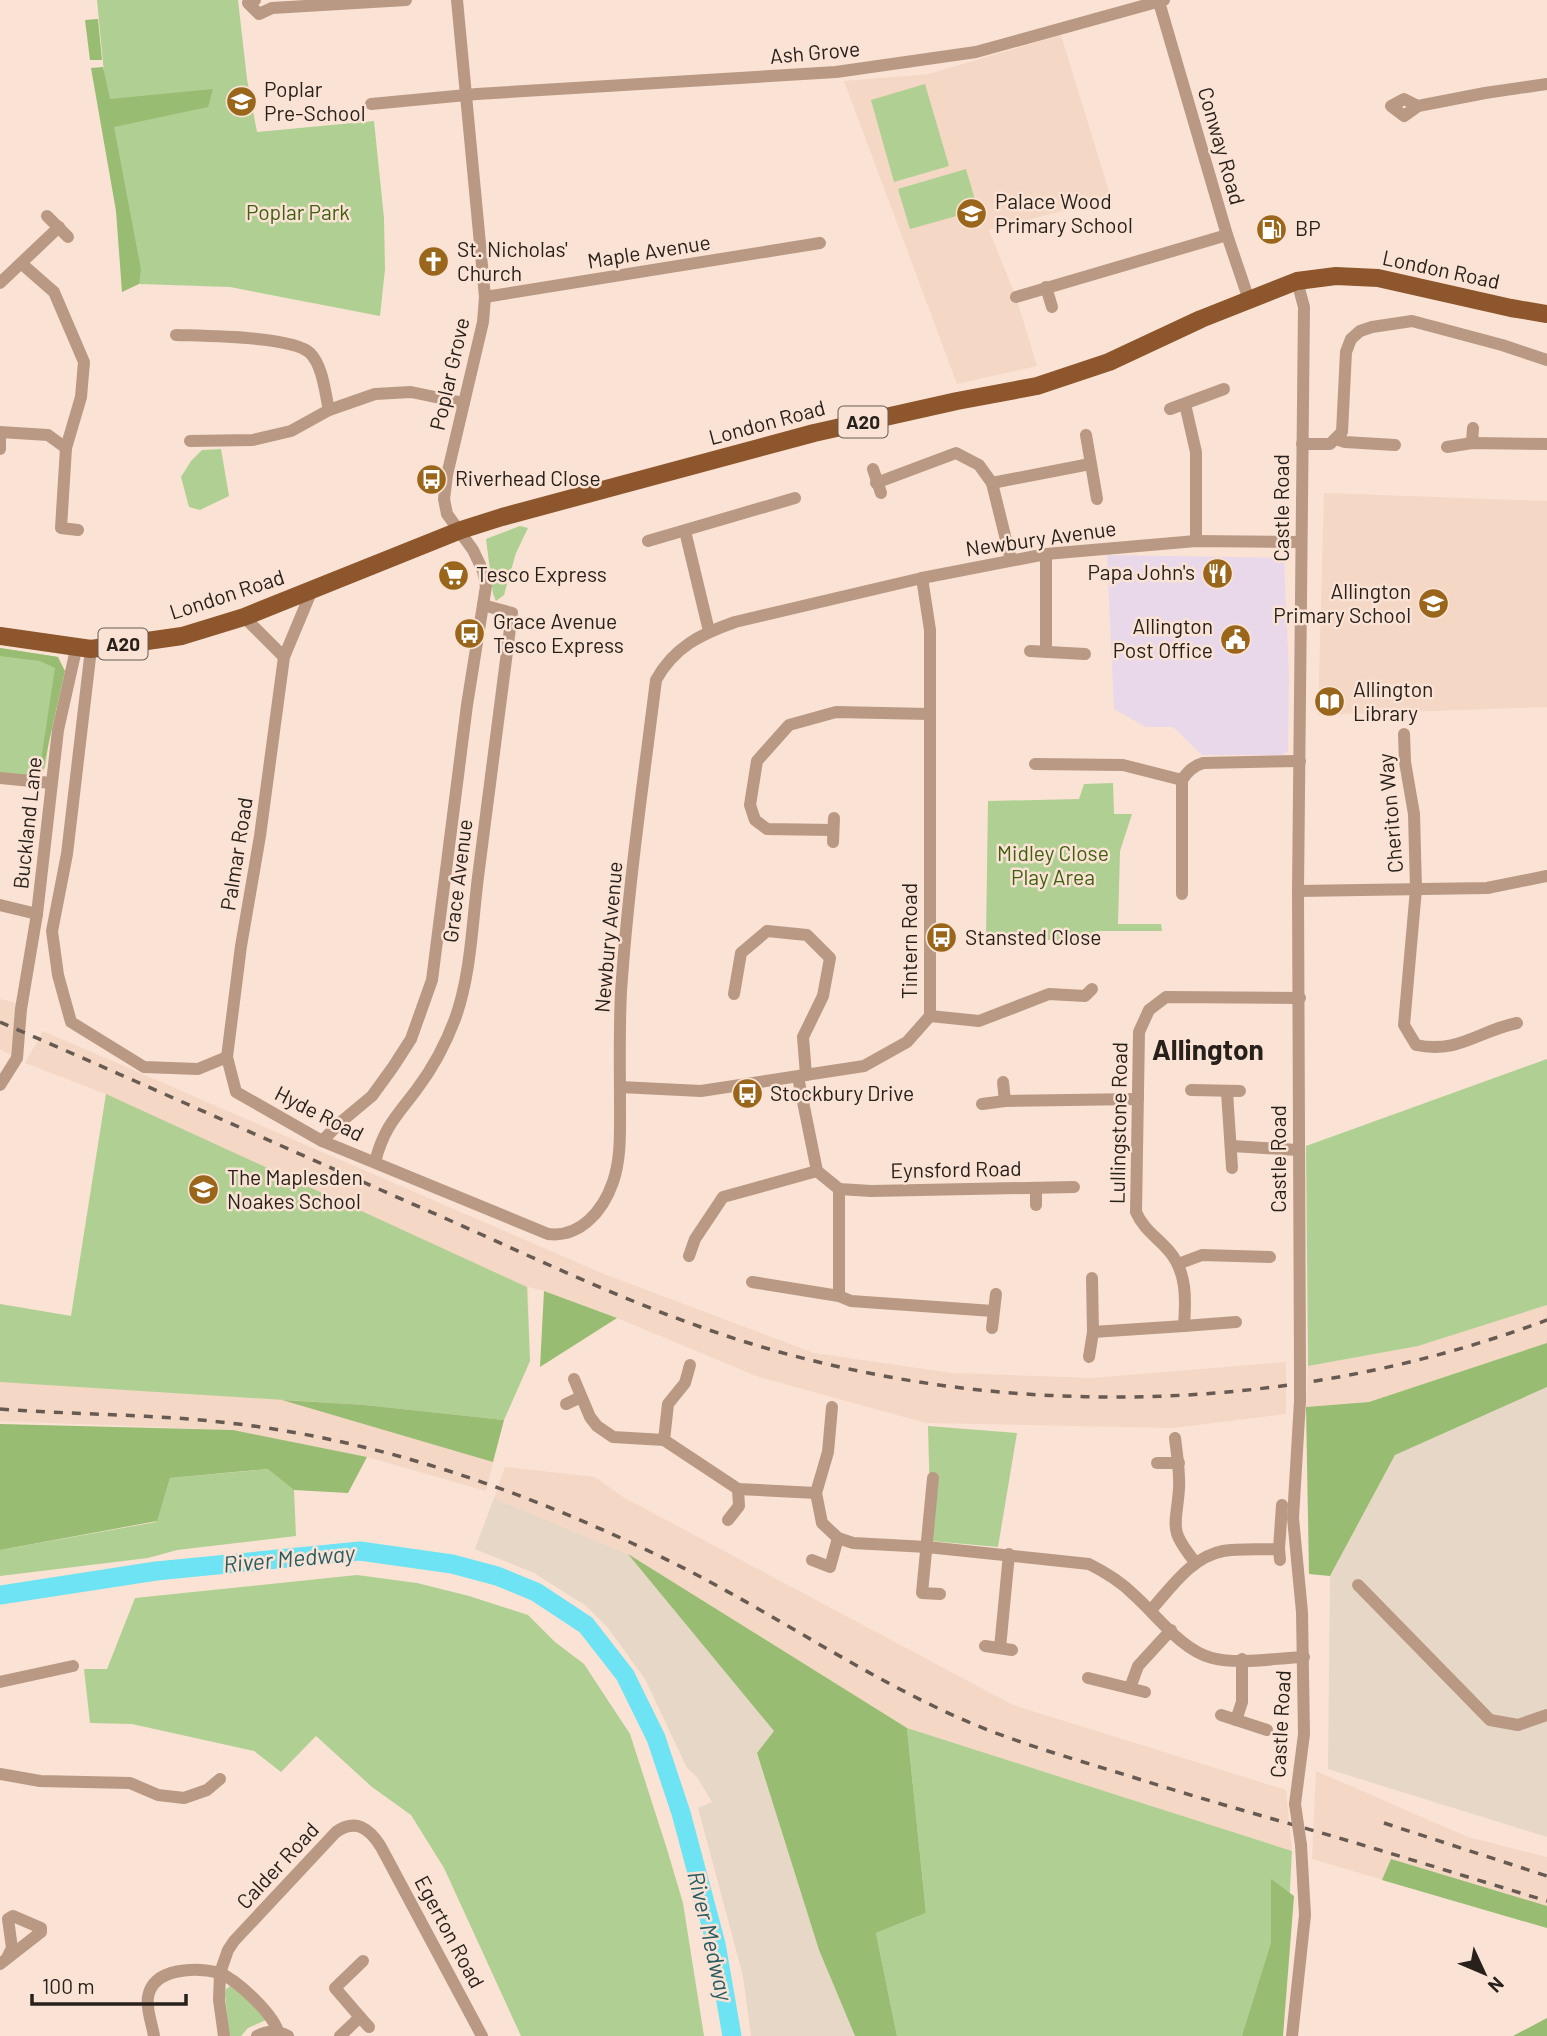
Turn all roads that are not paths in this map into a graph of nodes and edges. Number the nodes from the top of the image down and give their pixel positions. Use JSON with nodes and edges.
{"nodes":[{"id":1,"x":255,"y":0,"type":"edge"},
{"id":2,"x":406,"y":0,"type":"edge"},
{"id":3,"x":457,"y":0,"type":"edge"},
{"id":4,"x":1161,"y":1,"type":"edge"},
{"id":5,"x":267,"y":4,"type":"edge"},
{"id":6,"x":1547,"y":84,"type":"edge"},
{"id":7,"x":467,"y":95,"type":"junction"},
{"id":8,"x":371,"y":104,"type":"dead end"},
{"id":9,"x":1418,"y":106,"type":"dead end"},
{"id":10,"x":47,"y":216,"type":"dead end"},
{"id":11,"x":1227,"y":235,"type":"junction"},
{"id":12,"x":820,"y":243,"type":"dead end"},
{"id":13,"x":22,"y":264,"type":"junction"},
{"id":14,"x":1297,"y":281,"type":"junction"},
{"id":15,"x":0,"y":283,"type":"edge"},
{"id":16,"x":1046,"y":287,"type":"junction"},
{"id":17,"x":485,"y":297,"type":"junction"},
{"id":18,"x":1016,"y":297,"type":"dead end"},
{"id":19,"x":1249,"y":300,"type":"junction"},
{"id":20,"x":1052,"y":307,"type":"dead end"},
{"id":21,"x":1547,"y":314,"type":"edge"},
{"id":22,"x":176,"y":335,"type":"dead end"},
{"id":23,"x":1547,"y":360,"type":"edge"},
{"id":24,"x":1224,"y":389,"type":"dead end"},
{"id":25,"x":464,"y":403,"type":"junction"},
{"id":26,"x":1185,"y":404,"type":"junction"},
{"id":27,"x":1170,"y":409,"type":"dead end"},
{"id":28,"x":329,"y":410,"type":"junction"},
{"id":29,"x":1473,"y":428,"type":"dead end"},
{"id":30,"x":0,"y":433,"type":"edge"},
{"id":31,"x":1086,"y":435,"type":"dead end"},
{"id":32,"x":1336,"y":439,"type":"junction"},
{"id":33,"x":190,"y":441,"type":"dead end"},
{"id":34,"x":1472,"y":443,"type":"junction"},
{"id":35,"x":1302,"y":444,"type":"junction"},
{"id":36,"x":1547,"y":444,"type":"edge"},
{"id":37,"x":1395,"y":445,"type":"dead end"},
{"id":38,"x":1447,"y":447,"type":"dead end"},
{"id":39,"x":66,"y":448,"type":"junction"},
{"id":40,"x":0,"y":449,"type":"edge"},
{"id":41,"x":1090,"y":464,"type":"junction"},
{"id":42,"x":873,"y":469,"type":"dead end"},
{"id":43,"x":992,"y":483,"type":"junction"},
{"id":44,"x":795,"y":498,"type":"dead end"},
{"id":45,"x":1097,"y":499,"type":"dead end"},
{"id":46,"x":79,"y":530,"type":"dead end"},
{"id":47,"x":461,"y":530,"type":"junction"},
{"id":48,"x":685,"y":531,"type":"junction"},
{"id":49,"x":648,"y":541,"type":"dead end"},
{"id":50,"x":1196,"y":541,"type":"junction"},
{"id":51,"x":1301,"y":542,"type":"junction"},
{"id":52,"x":1046,"y":554,"type":"junction"},
{"id":53,"x":1011,"y":560,"type":"junction"},
{"id":54,"x":922,"y":578,"type":"junction"},
{"id":55,"x":312,"y":590,"type":"junction"},
{"id":56,"x":483,"y":605,"type":"junction"},
{"id":57,"x":244,"y":617,"type":"junction"},
{"id":58,"x":709,"y":631,"type":"junction"},
{"id":59,"x":0,"y":636,"type":"edge"},
{"id":60,"x":84,"y":647,"type":"junction"},
{"id":61,"x":1030,"y":651,"type":"dead end"},
{"id":62,"x":1046,"y":652,"type":"junction"},
{"id":63,"x":1085,"y":654,"type":"dead end"},
{"id":64,"x":284,"y":657,"type":"junction"},
{"id":65,"x":929,"y":713,"type":"junction"},
{"id":66,"x":1404,"y":734,"type":"dead end"},
{"id":67,"x":1300,"y":761,"type":"junction"},
{"id":68,"x":1035,"y":764,"type":"dead end"},
{"id":69,"x":0,"y":778,"type":"edge"},
{"id":70,"x":1182,"y":780,"type":"junction"},
{"id":71,"x":51,"y":783,"type":"junction"},
{"id":72,"x":833,"y":830,"type":"dead end"},
{"id":73,"x":1547,"y":876,"type":"edge"},
{"id":74,"x":1416,"y":889,"type":"junction"},
{"id":75,"x":1298,"y":891,"type":"junction"},
{"id":76,"x":1182,"y":894,"type":"dead end"},
{"id":77,"x":0,"y":905,"type":"edge"},
{"id":78,"x":37,"y":914,"type":"junction"},
{"id":79,"x":1092,"y":989,"type":"dead end"},
{"id":80,"x":734,"y":994,"type":"dead end"},
{"id":81,"x":1300,"y":998,"type":"junction"},
{"id":82,"x":930,"y":1016,"type":"junction"},
{"id":83,"x":1517,"y":1023,"type":"dead end"},
{"id":84,"x":227,"y":1057,"type":"junction"},
{"id":85,"x":802,"y":1076,"type":"junction"},
{"id":86,"x":1003,"y":1082,"type":"dead end"},
{"id":87,"x":0,"y":1085,"type":"edge"},
{"id":88,"x":620,"y":1087,"type":"junction"},
{"id":89,"x":1191,"y":1090,"type":"dead end"},
{"id":90,"x":1138,"y":1099,"type":"junction"},
{"id":91,"x":1004,"y":1101,"type":"junction"},
{"id":92,"x":982,"y":1104,"type":"dead end"},
{"id":93,"x":322,"y":1142,"type":"junction"},
{"id":94,"x":1232,"y":1146,"type":"junction"},
{"id":95,"x":1298,"y":1150,"type":"junction"},
{"id":96,"x":375,"y":1162,"type":"junction"},
{"id":97,"x":1232,"y":1168,"type":"dead end"},
{"id":98,"x":817,"y":1171,"type":"junction"},
{"id":99,"x":1074,"y":1187,"type":"dead end"},
{"id":100,"x":1036,"y":1188,"type":"junction"},
{"id":101,"x":839,"y":1189,"type":"junction"},
{"id":102,"x":1036,"y":1205,"type":"dead end"},
{"id":103,"x":548,"y":1234,"type":"joint"},
{"id":104,"x":689,"y":1256,"type":"dead end"},
{"id":105,"x":1270,"y":1257,"type":"dead end"},
{"id":106,"x":1178,"y":1264,"type":"junction"},
{"id":107,"x":1092,"y":1278,"type":"dead end"},
{"id":108,"x":752,"y":1282,"type":"dead end"},
{"id":109,"x":996,"y":1294,"type":"dead end"},
{"id":110,"x":839,"y":1296,"type":"junction"},
{"id":111,"x":993,"y":1311,"type":"junction"},
{"id":112,"x":1236,"y":1322,"type":"dead end"},
{"id":113,"x":1184,"y":1326,"type":"junction"},
{"id":114,"x":992,"y":1328,"type":"dead end"},
{"id":115,"x":1093,"y":1332,"type":"junction"},
{"id":116,"x":1089,"y":1357,"type":"dead end"},
{"id":117,"x":690,"y":1365,"type":"dead end"},
{"id":118,"x":574,"y":1379,"type":"dead end"},
{"id":119,"x":581,"y":1397,"type":"junction"},
{"id":120,"x":566,"y":1404,"type":"dead end"},
{"id":121,"x":831,"y":1405,"type":"dead end"},
{"id":122,"x":1175,"y":1438,"type":"dead end"},
{"id":123,"x":664,"y":1440,"type":"junction"},
{"id":124,"x":1157,"y":1463,"type":"dead end"},
{"id":125,"x":1179,"y":1463,"type":"junction"},
{"id":126,"x":933,"y":1478,"type":"dead end"},
{"id":127,"x":738,"y":1489,"type":"junction"},
{"id":128,"x":816,"y":1493,"type":"junction"},
{"id":129,"x":1282,"y":1505,"type":"dead end"},
{"id":130,"x":728,"y":1520,"type":"dead end"},
{"id":131,"x":838,"y":1538,"type":"junction"},
{"id":132,"x":927,"y":1547,"type":"junction"},
{"id":133,"x":1009,"y":1554,"type":"junction"},
{"id":134,"x":812,"y":1560,"type":"dead end"},
{"id":135,"x":1195,"y":1563,"type":"junction"},
{"id":136,"x":1358,"y":1585,"type":"dead end"},
{"id":137,"x":940,"y":1594,"type":"dead end"},
{"id":138,"x":1151,"y":1610,"type":"junction"},
{"id":139,"x":1171,"y":1630,"type":"junction"},
{"id":140,"x":985,"y":1646,"type":"dead end"},
{"id":141,"x":1304,"y":1657,"type":"junction"},
{"id":142,"x":1242,"y":1659,"type":"junction"},
{"id":143,"x":73,"y":1666,"type":"dead end"},
{"id":144,"x":1088,"y":1678,"type":"dead end"},
{"id":145,"x":0,"y":1682,"type":"edge"},
{"id":146,"x":1130,"y":1688,"type":"junction"},
{"id":147,"x":1145,"y":1692,"type":"dead end"},
{"id":148,"x":1221,"y":1715,"type":"dead end"},
{"id":149,"x":1547,"y":1715,"type":"edge"},
{"id":150,"x":1236,"y":1720,"type":"junction"},
{"id":151,"x":1267,"y":1730,"type":"dead end"},
{"id":152,"x":0,"y":1774,"type":"edge"},
{"id":153,"x":220,"y":1779,"type":"dead end"},
{"id":154,"x":381,"y":1847,"type":"joint"},
{"id":155,"x":363,"y":1961,"type":"dead end"},
{"id":156,"x":220,"y":1973,"type":"junction"},
{"id":157,"x":283,"y":2033,"type":"edge"},
{"id":158,"x":154,"y":2036,"type":"edge"},
{"id":159,"x":224,"y":2036,"type":"edge"},
{"id":160,"x":257,"y":2036,"type":"edge"},
{"id":161,"x":340,"y":2036,"type":"edge"},
{"id":162,"x":482,"y":2036,"type":"edge"},
{"id":163,"x":1293,"y":2036,"type":"edge"}],
"edges":[{"from":1,"to":5,"type":"street"},
{"from":2,"to":5,"type":"street"},
{"from":3,"to":7,"type":"street","name":"Poplar Grove"},
{"from":4,"to":7,"type":"street","name":"Ash Grove"},
{"from":4,"to":11,"type":"street","name":"Conway Road"},
{"from":6,"to":9,"type":"street"},
{"from":7,"to":8,"type":"street"},
{"from":7,"to":17,"type":"street","name":"Poplar Grove"},
{"from":10,"to":13,"type":"street"},
{"from":11,"to":16,"type":"street"},
{"from":11,"to":19,"type":"street","name":"Conway Road"},
{"from":12,"to":17,"type":"street","name":"Maple Avenue"},
{"from":13,"to":15,"type":"street"},
{"from":13,"to":39,"type":"street"},
{"from":14,"to":19,"type":"main road","name":"London Road","number":"A20"},
{"from":14,"to":21,"type":"main road","name":"London Road","number":"A20"},
{"from":14,"to":35,"type":"street","name":"Castle Road"},
{"from":16,"to":18,"type":"street"},
{"from":16,"to":20,"type":"street"},
{"from":17,"to":25,"type":"street","name":"Poplar Grove"},
{"from":19,"to":47,"type":"main road","name":"London Road","number":"A20"},
{"from":22,"to":28,"type":"street"},
{"from":23,"to":32,"type":"street"},
{"from":24,"to":26,"type":"street"},
{"from":25,"to":28,"type":"street"},
{"from":25,"to":47,"type":"street","name":"Poplar Grove"},
{"from":26,"to":27,"type":"street"},
{"from":26,"to":50,"type":"street"},
{"from":28,"to":33,"type":"street"},
{"from":29,"to":34,"type":"street"},
{"from":30,"to":39,"type":"street"},
{"from":30,"to":40,"type":"street"},
{"from":31,"to":41,"type":"street"},
{"from":32,"to":35,"type":"street"},
{"from":32,"to":37,"type":"street"},
{"from":34,"to":36,"type":"street"},
{"from":34,"to":38,"type":"street"},
{"from":35,"to":51,"type":"street","name":"Castle Road"},
{"from":39,"to":46,"type":"street"},
{"from":41,"to":43,"type":"street"},
{"from":41,"to":45,"type":"street"},
{"from":42,"to":43,"type":"street"},
{"from":43,"to":53,"type":"street"},
{"from":44,"to":48,"type":"street"},
{"from":47,"to":55,"type":"main road","name":"London Road","number":"A20"},
{"from":47,"to":56,"type":"street","name":"Grace Avenue"},
{"from":48,"to":49,"type":"street"},
{"from":48,"to":58,"type":"street"},
{"from":50,"to":51,"type":"street","name":"Newbury Avenue"},
{"from":50,"to":52,"type":"street","name":"Newbury Avenue"},
{"from":51,"to":67,"type":"street","name":"Castle Road"},
{"from":52,"to":53,"type":"street","name":"Newbury Avenue"},
{"from":52,"to":62,"type":"street"},
{"from":53,"to":54,"type":"street","name":"Newbury Avenue"},
{"from":54,"to":58,"type":"street","name":"Newbury Avenue"},
{"from":54,"to":65,"type":"street","name":"Tintern Road"},
{"from":55,"to":57,"type":"main road","name":"London Road","number":"A20"},
{"from":55,"to":64,"type":"street","name":"Palmar Road"},
{"from":56,"to":93,"type":"street","name":"Grace Avenue"},
{"from":56,"to":96,"type":"street","name":"Grace Avenue"},
{"from":57,"to":60,"type":"main road","name":"London Road","number":"A20"},
{"from":57,"to":64,"type":"street"},
{"from":58,"to":88,"type":"street","name":"Newbury Avenue"},
{"from":59,"to":60,"type":"main road","name":"London Road","number":"A20"},
{"from":60,"to":71,"type":"street","name":"Buckland Lane"},
{"from":60,"to":84,"type":"street","name":"Buckland Lane"},
{"from":61,"to":62,"type":"street"},
{"from":62,"to":63,"type":"street"},
{"from":64,"to":84,"type":"street","name":"Palmar Road"},
{"from":65,"to":72,"type":"street"},
{"from":65,"to":82,"type":"street","name":"Tintern Road"},
{"from":66,"to":74,"type":"street","name":"Cheriton Way"},
{"from":67,"to":70,"type":"street"},
{"from":67,"to":75,"type":"street","name":"Castle Road"},
{"from":68,"to":70,"type":"street"},
{"from":69,"to":71,"type":"street"},
{"from":70,"to":76,"type":"street"},
{"from":71,"to":78,"type":"street","name":"Buckland Lane"},
{"from":73,"to":74,"type":"street"},
{"from":74,"to":75,"type":"street"},
{"from":74,"to":83,"type":"street","name":"Cheriton Way"},
{"from":75,"to":81,"type":"street","name":"Castle Road"},
{"from":77,"to":78,"type":"street"},
{"from":78,"to":87,"type":"street","name":"Buckland Lane"},
{"from":79,"to":82,"type":"street"},
{"from":80,"to":85,"type":"street"},
{"from":81,"to":90,"type":"street","name":"Lullingstone Road"},
{"from":81,"to":95,"type":"street","name":"Castle Road"},
{"from":82,"to":85,"type":"street","name":"Tintern Road"},
{"from":84,"to":93,"type":"street","name":"Hyde Road"},
{"from":85,"to":88,"type":"street","name":"Tintern Road"},
{"from":85,"to":98,"type":"street"},
{"from":86,"to":91,"type":"street"},
{"from":88,"to":103,"type":"street","name":"Newbury Avenue"},
{"from":89,"to":94,"type":"street"},
{"from":90,"to":91,"type":"street"},
{"from":90,"to":106,"type":"street","name":"Lullingstone Road"},
{"from":91,"to":92,"type":"street"},
{"from":93,"to":96,"type":"street","name":"Hyde Road"},
{"from":94,"to":95,"type":"street"},
{"from":94,"to":97,"type":"street"},
{"from":95,"to":141,"type":"street","name":"Castle Road","bridge":true},
{"from":96,"to":103,"type":"street","name":"Hyde Road"},
{"from":98,"to":101,"type":"street"},
{"from":98,"to":104,"type":"street"},
{"from":99,"to":100,"type":"street","name":"Eynsford Road"},
{"from":100,"to":101,"type":"street","name":"Eynsford Road"},
{"from":100,"to":102,"type":"street"},
{"from":101,"to":110,"type":"street"},
{"from":105,"to":106,"type":"street"},
{"from":106,"to":113,"type":"street","name":"Lullingstone Road"},
{"from":107,"to":115,"type":"street"},
{"from":108,"to":110,"type":"street"},
{"from":109,"to":111,"type":"street"},
{"from":110,"to":111,"type":"street"},
{"from":111,"to":114,"type":"street"},
{"from":112,"to":113,"type":"street"},
{"from":113,"to":115,"type":"street"},
{"from":115,"to":116,"type":"street"},
{"from":117,"to":123,"type":"street"},
{"from":118,"to":119,"type":"street"},
{"from":119,"to":120,"type":"street"},
{"from":119,"to":123,"type":"street"},
{"from":121,"to":128,"type":"street"},
{"from":122,"to":125,"type":"street"},
{"from":123,"to":127,"type":"street"},
{"from":124,"to":125,"type":"street"},
{"from":125,"to":135,"type":"street"},
{"from":126,"to":132,"type":"street"},
{"from":127,"to":128,"type":"street"},
{"from":127,"to":130,"type":"street"},
{"from":128,"to":131,"type":"street"},
{"from":129,"to":135,"type":"street"},
{"from":131,"to":132,"type":"street"},
{"from":131,"to":134,"type":"street"},
{"from":132,"to":133,"type":"street"},
{"from":132,"to":137,"type":"street"},
{"from":133,"to":138,"type":"street"},
{"from":133,"to":140,"type":"street"},
{"from":135,"to":138,"type":"street"},
{"from":136,"to":149,"type":"street"},
{"from":138,"to":139,"type":"street"},
{"from":139,"to":142,"type":"street"},
{"from":139,"to":146,"type":"street"},
{"from":141,"to":142,"type":"street"},
{"from":141,"to":163,"type":"street","name":"Castle Road","bridge":true},
{"from":142,"to":150,"type":"street"},
{"from":143,"to":145,"type":"street"},
{"from":144,"to":146,"type":"street"},
{"from":146,"to":147,"type":"street"},
{"from":148,"to":150,"type":"street"},
{"from":150,"to":151,"type":"street"},
{"from":152,"to":153,"type":"street"},
{"from":154,"to":156,"type":"street","name":"Calder Road"},
{"from":154,"to":162,"type":"street","name":"Egerton Road"},
{"from":155,"to":161,"type":"street"},
{"from":156,"to":157,"type":"street"},
{"from":156,"to":158,"type":"street"},
{"from":156,"to":159,"type":"street","name":"Calder Road"},
{"from":157,"to":160,"type":"street"}]}
